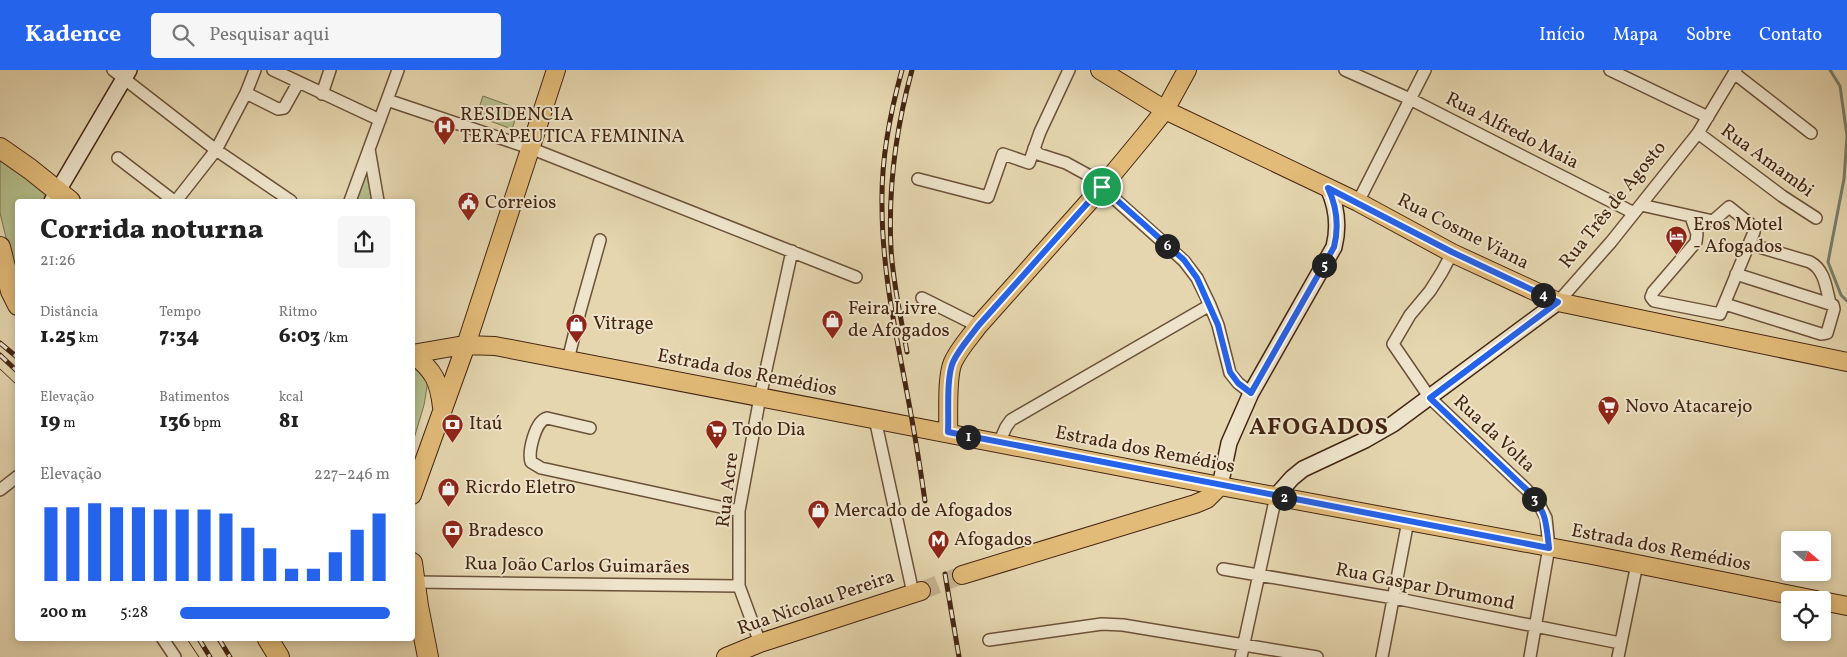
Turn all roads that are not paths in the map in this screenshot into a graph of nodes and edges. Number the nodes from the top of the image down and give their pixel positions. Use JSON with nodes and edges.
{"nodes":[{"id":1,"x":255,"y":70,"type":"edge"},
{"id":2,"x":273,"y":70,"type":"edge"},
{"id":3,"x":330,"y":70,"type":"edge"},
{"id":4,"x":398,"y":70,"type":"edge"},
{"id":5,"x":556,"y":70,"type":"edge"},
{"id":6,"x":1069,"y":70,"type":"edge"},
{"id":7,"x":1100,"y":70,"type":"edge"},
{"id":8,"x":1187,"y":70,"type":"edge"},
{"id":9,"x":1345,"y":70,"type":"edge"},
{"id":10,"x":1425,"y":70,"type":"edge"},
{"id":11,"x":1610,"y":70,"type":"edge"},
{"id":12,"x":1735,"y":71,"type":"edge"},
{"id":13,"x":122,"y":73,"type":"edge"},
{"id":14,"x":298,"y":82,"type":"junction"},
{"id":15,"x":246,"y":93,"type":"junction"},
{"id":16,"x":322,"y":94,"type":"junction"},
{"id":17,"x":387,"y":100,"type":"junction"},
{"id":18,"x":1410,"y":100,"type":"junction"},
{"id":19,"x":1165,"y":110,"type":"junction"},
{"id":20,"x":1708,"y":117,"type":"junction"},
{"id":21,"x":380,"y":120,"type":"junction"},
{"id":22,"x":1698,"y":132,"type":"junction"},
{"id":23,"x":1811,"y":133,"type":"dead end"},
{"id":24,"x":0,"y":148,"type":"edge"},
{"id":25,"x":369,"y":148,"type":"junction"},
{"id":26,"x":530,"y":148,"type":"junction"},
{"id":27,"x":1034,"y":148,"type":"junction"},
{"id":28,"x":216,"y":150,"type":"junction"},
{"id":29,"x":118,"y":158,"type":"dead end"},
{"id":30,"x":918,"y":179,"type":"dead end"},
{"id":31,"x":1102,"y":187,"type":"junction"},
{"id":32,"x":1328,"y":188,"type":"junction"},
{"id":33,"x":60,"y":198,"type":"edge"},
{"id":34,"x":172,"y":199,"type":"edge"},
{"id":35,"x":177,"y":199,"type":"edge"},
{"id":36,"x":287,"y":199,"type":"edge"},
{"id":37,"x":351,"y":199,"type":"edge"},
{"id":38,"x":378,"y":199,"type":"edge"},
{"id":39,"x":1358,"y":202,"type":"junction"},
{"id":40,"x":1637,"y":209,"type":"junction"},
{"id":41,"x":1691,"y":217,"type":"junction"},
{"id":42,"x":1816,"y":218,"type":"dead end"},
{"id":43,"x":600,"y":240,"type":"dead end"},
{"id":44,"x":1749,"y":244,"type":"junction"},
{"id":45,"x":0,"y":247,"type":"edge"},
{"id":46,"x":792,"y":251,"type":"junction"},
{"id":47,"x":1452,"y":252,"type":"junction"},
{"id":48,"x":1736,"y":274,"type":"junction"},
{"id":49,"x":856,"y":277,"type":"dead end"},
{"id":50,"x":922,"y":298,"type":"dead end"},
{"id":51,"x":15,"y":299,"type":"edge"},
{"id":52,"x":1558,"y":302,"type":"junction"},
{"id":53,"x":1830,"y":303,"type":"junction"},
{"id":54,"x":1725,"y":304,"type":"junction"},
{"id":55,"x":1210,"y":305,"type":"junction"},
{"id":56,"x":978,"y":326,"type":"junction"},
{"id":57,"x":466,"y":345,"type":"junction"},
{"id":58,"x":415,"y":354,"type":"edge"},
{"id":59,"x":415,"y":356,"type":"edge"},
{"id":60,"x":568,"y":360,"type":"junction"},
{"id":61,"x":1847,"y":362,"type":"edge"},
{"id":62,"x":1251,"y":393,"type":"junction"},
{"id":63,"x":760,"y":397,"type":"junction"},
{"id":64,"x":1430,"y":398,"type":"junction"},
{"id":65,"x":442,"y":410,"type":"junction"},
{"id":66,"x":875,"y":419,"type":"junction"},
{"id":67,"x":590,"y":428,"type":"dead end"},
{"id":68,"x":948,"y":432,"type":"junction"},
{"id":69,"x":999,"y":443,"type":"junction"},
{"id":70,"x":15,"y":478,"type":"edge"},
{"id":71,"x":415,"y":486,"type":"edge"},
{"id":72,"x":1220,"y":486,"type":"junction"},
{"id":73,"x":0,"y":490,"type":"edge"},
{"id":74,"x":1276,"y":496,"type":"junction"},
{"id":75,"x":739,"y":512,"type":"junction"},
{"id":76,"x":1408,"y":521,"type":"junction"},
{"id":77,"x":1549,"y":548,"type":"junction"},
{"id":78,"x":1637,"y":564,"type":"junction"},
{"id":79,"x":1223,"y":569,"type":"dead end"},
{"id":80,"x":415,"y":573,"type":"edge"},
{"id":81,"x":1260,"y":574,"type":"junction"},
{"id":82,"x":962,"y":575,"type":"tunnel mouth"},
{"id":83,"x":415,"y":584,"type":"edge"},
{"id":84,"x":739,"y":586,"type":"junction"},
{"id":85,"x":917,"y":592,"type":"joint"},
{"id":86,"x":1781,"y":593,"type":"edge"},
{"id":87,"x":1394,"y":598,"type":"junction"},
{"id":88,"x":1831,"y":603,"type":"edge"},
{"id":89,"x":1847,"y":606,"type":"edge"},
{"id":90,"x":1536,"y":626,"type":"junction"},
{"id":91,"x":989,"y":640,"type":"dead end"},
{"id":92,"x":164,"y":641,"type":"edge"},
{"id":93,"x":269,"y":641,"type":"edge"},
{"id":94,"x":1620,"y":643,"type":"junction"},
{"id":95,"x":760,"y":644,"type":"junction"},
{"id":96,"x":1244,"y":644,"type":"junction"},
{"id":97,"x":175,"y":657,"type":"edge"},
{"id":98,"x":279,"y":657,"type":"edge"},
{"id":99,"x":428,"y":657,"type":"edge"},
{"id":100,"x":726,"y":657,"type":"edge"},
{"id":101,"x":1241,"y":657,"type":"edge"},
{"id":102,"x":1318,"y":657,"type":"edge"},
{"id":103,"x":1382,"y":657,"type":"edge"},
{"id":104,"x":1530,"y":657,"type":"edge"},
{"id":105,"x":1618,"y":657,"type":"edge"}],
"edges":[{"from":1,"to":15,"type":"street"},
{"from":2,"to":14,"type":"street"},
{"from":3,"to":16,"type":"street"},
{"from":4,"to":17,"type":"street"},
{"from":5,"to":26,"type":"main road"},
{"from":6,"to":27,"type":"street"},
{"from":7,"to":19,"type":"main road","name":"Rua Cosme Viana"},
{"from":8,"to":19,"type":"main road"},
{"from":9,"to":18,"type":"street","name":"Rua Alfredo Maia"},
{"from":10,"to":18,"type":"street"},
{"from":11,"to":20,"type":"street"},
{"from":12,"to":20,"type":"street","name":"Rua Três de Agosto"},
{"from":12,"to":23,"type":"street"},
{"from":13,"to":28,"type":"street"},
{"from":13,"to":33,"type":"main road"},
{"from":14,"to":15,"type":"street"},
{"from":14,"to":16,"type":"street"},
{"from":15,"to":28,"type":"street"},
{"from":16,"to":21,"type":"street"},
{"from":17,"to":21,"type":"street"},
{"from":17,"to":26,"type":"street"},
{"from":18,"to":39,"type":"street"},
{"from":18,"to":40,"type":"street","name":"Rua Alfredo Maia"},
{"from":19,"to":31,"type":"main road"},
{"from":19,"to":32,"type":"main road","name":"Rua Cosme Viana"},
{"from":20,"to":22,"type":"street","name":"Rua Três de Agosto"},
{"from":21,"to":25,"type":"street"},
{"from":22,"to":40,"type":"street","name":"Rua Três de Agosto"},
{"from":22,"to":42,"type":"street","name":"Rua Amambi"},
{"from":24,"to":33,"type":"highway"},
{"from":25,"to":37,"type":"street"},
{"from":25,"to":38,"type":"street"},
{"from":26,"to":46,"type":"street"},
{"from":26,"to":57,"type":"main road"},
{"from":27,"to":30,"type":"street"},
{"from":27,"to":31,"type":"street"},
{"from":28,"to":35,"type":"street"},
{"from":28,"to":36,"type":"street"},
{"from":29,"to":34,"type":"street"},
{"from":31,"to":55,"type":"street"},
{"from":31,"to":56,"type":"main road"},
{"from":32,"to":39,"type":"main road","name":"Rua Cosme Viana"},
{"from":32,"to":62,"type":"main road"},
{"from":39,"to":47,"type":"main road","name":"Rua Cosme Viana"},
{"from":40,"to":41,"type":"street","name":"Rua Alfredo Maia"},
{"from":40,"to":52,"type":"street","name":"Rua Três de Agosto"},
{"from":41,"to":44,"type":"street","name":"Rua Alfredo Maia"},
{"from":41,"to":54,"type":"street"},
{"from":43,"to":60,"type":"street"},
{"from":44,"to":48,"type":"street"},
{"from":44,"to":53,"type":"street"},
{"from":45,"to":51,"type":"highway"},
{"from":46,"to":49,"type":"street"},
{"from":46,"to":63,"type":"street","name":"Rua Acre"},
{"from":47,"to":52,"type":"main road","name":"Rua Cosme Viana"},
{"from":47,"to":64,"type":"street","name":"Rua da Volta"},
{"from":48,"to":53,"type":"street"},
{"from":48,"to":54,"type":"street"},
{"from":50,"to":56,"type":"street"},
{"from":52,"to":61,"type":"main road","name":"Rua Cosme Viana"},
{"from":52,"to":64,"type":"main road","name":"Rua Três de Agosto"},
{"from":53,"to":54,"type":"street"},
{"from":55,"to":62,"type":"street"},
{"from":55,"to":69,"type":"street"},
{"from":56,"to":68,"type":"main road"},
{"from":57,"to":58,"type":"main road","name":"Estrada dos Remédios"},
{"from":57,"to":60,"type":"main road","name":"Estrada dos Remédios"},
{"from":57,"to":65,"type":"main road"},
{"from":59,"to":65,"type":"main road"},
{"from":60,"to":63,"type":"main road","name":"Estrada dos Remédios"},
{"from":62,"to":72,"type":"main road"},
{"from":63,"to":66,"type":"main road","name":"Estrada dos Remédios"},
{"from":63,"to":75,"type":"street","name":"Rua Acre"},
{"from":64,"to":74,"type":"main road","name":"Rua Três de Agosto"},
{"from":64,"to":77,"type":"street","name":"Rua da Volta"},
{"from":65,"to":71,"type":"main road"},
{"from":66,"to":68,"type":"main road","name":"Estrada dos Remédios"},
{"from":66,"to":85,"type":"street"},
{"from":67,"to":75,"type":"street"},
{"from":68,"to":69,"type":"main road","name":"Estrada dos Remédios"},
{"from":69,"to":72,"type":"main road","name":"Estrada dos Remédios"},
{"from":70,"to":73,"type":"street"},
{"from":72,"to":74,"type":"main road","name":"Estrada dos Remédios"},
{"from":72,"to":82,"type":"main road"},
{"from":74,"to":76,"type":"main road","name":"Estrada dos Remédios"},
{"from":74,"to":81,"type":"street"},
{"from":75,"to":84,"type":"street","name":"Rua Acre"},
{"from":76,"to":77,"type":"main road","name":"Estrada dos Remédios"},
{"from":76,"to":87,"type":"street"},
{"from":77,"to":78,"type":"main road","name":"Estrada dos Remédios"},
{"from":77,"to":90,"type":"street","name":"Rua da Volta"},
{"from":78,"to":86,"type":"main road","name":"Estrada dos Remédios"},
{"from":78,"to":94,"type":"street"},
{"from":79,"to":81,"type":"street","name":"Rua Gaspar Drumond"},
{"from":80,"to":84,"type":"street","name":"Rua João Carlos Guimarães"},
{"from":81,"to":87,"type":"street","name":"Rua Gaspar Drumond"},
{"from":81,"to":96,"type":"street"},
{"from":83,"to":99,"type":"highway"},
{"from":84,"to":95,"type":"street","name":"Rua Acre"},
{"from":85,"to":95,"type":"main road","name":"Rua Nicolau Pereira"},
{"from":87,"to":90,"type":"street","name":"Rua Gaspar Drumond"},
{"from":87,"to":103,"type":"street"},
{"from":88,"to":89,"type":"main road"},
{"from":90,"to":94,"type":"street","name":"Rua Gaspar Drumond"},
{"from":90,"to":104,"type":"street","name":"Rua da Volta"},
{"from":91,"to":96,"type":"street"},
{"from":92,"to":97,"type":"street"},
{"from":93,"to":98,"type":"highway"},
{"from":94,"to":105,"type":"street"},
{"from":95,"to":100,"type":"main road","name":"Rua Nicolau Pereira"},
{"from":96,"to":101,"type":"street"},
{"from":96,"to":102,"type":"street"}]}
